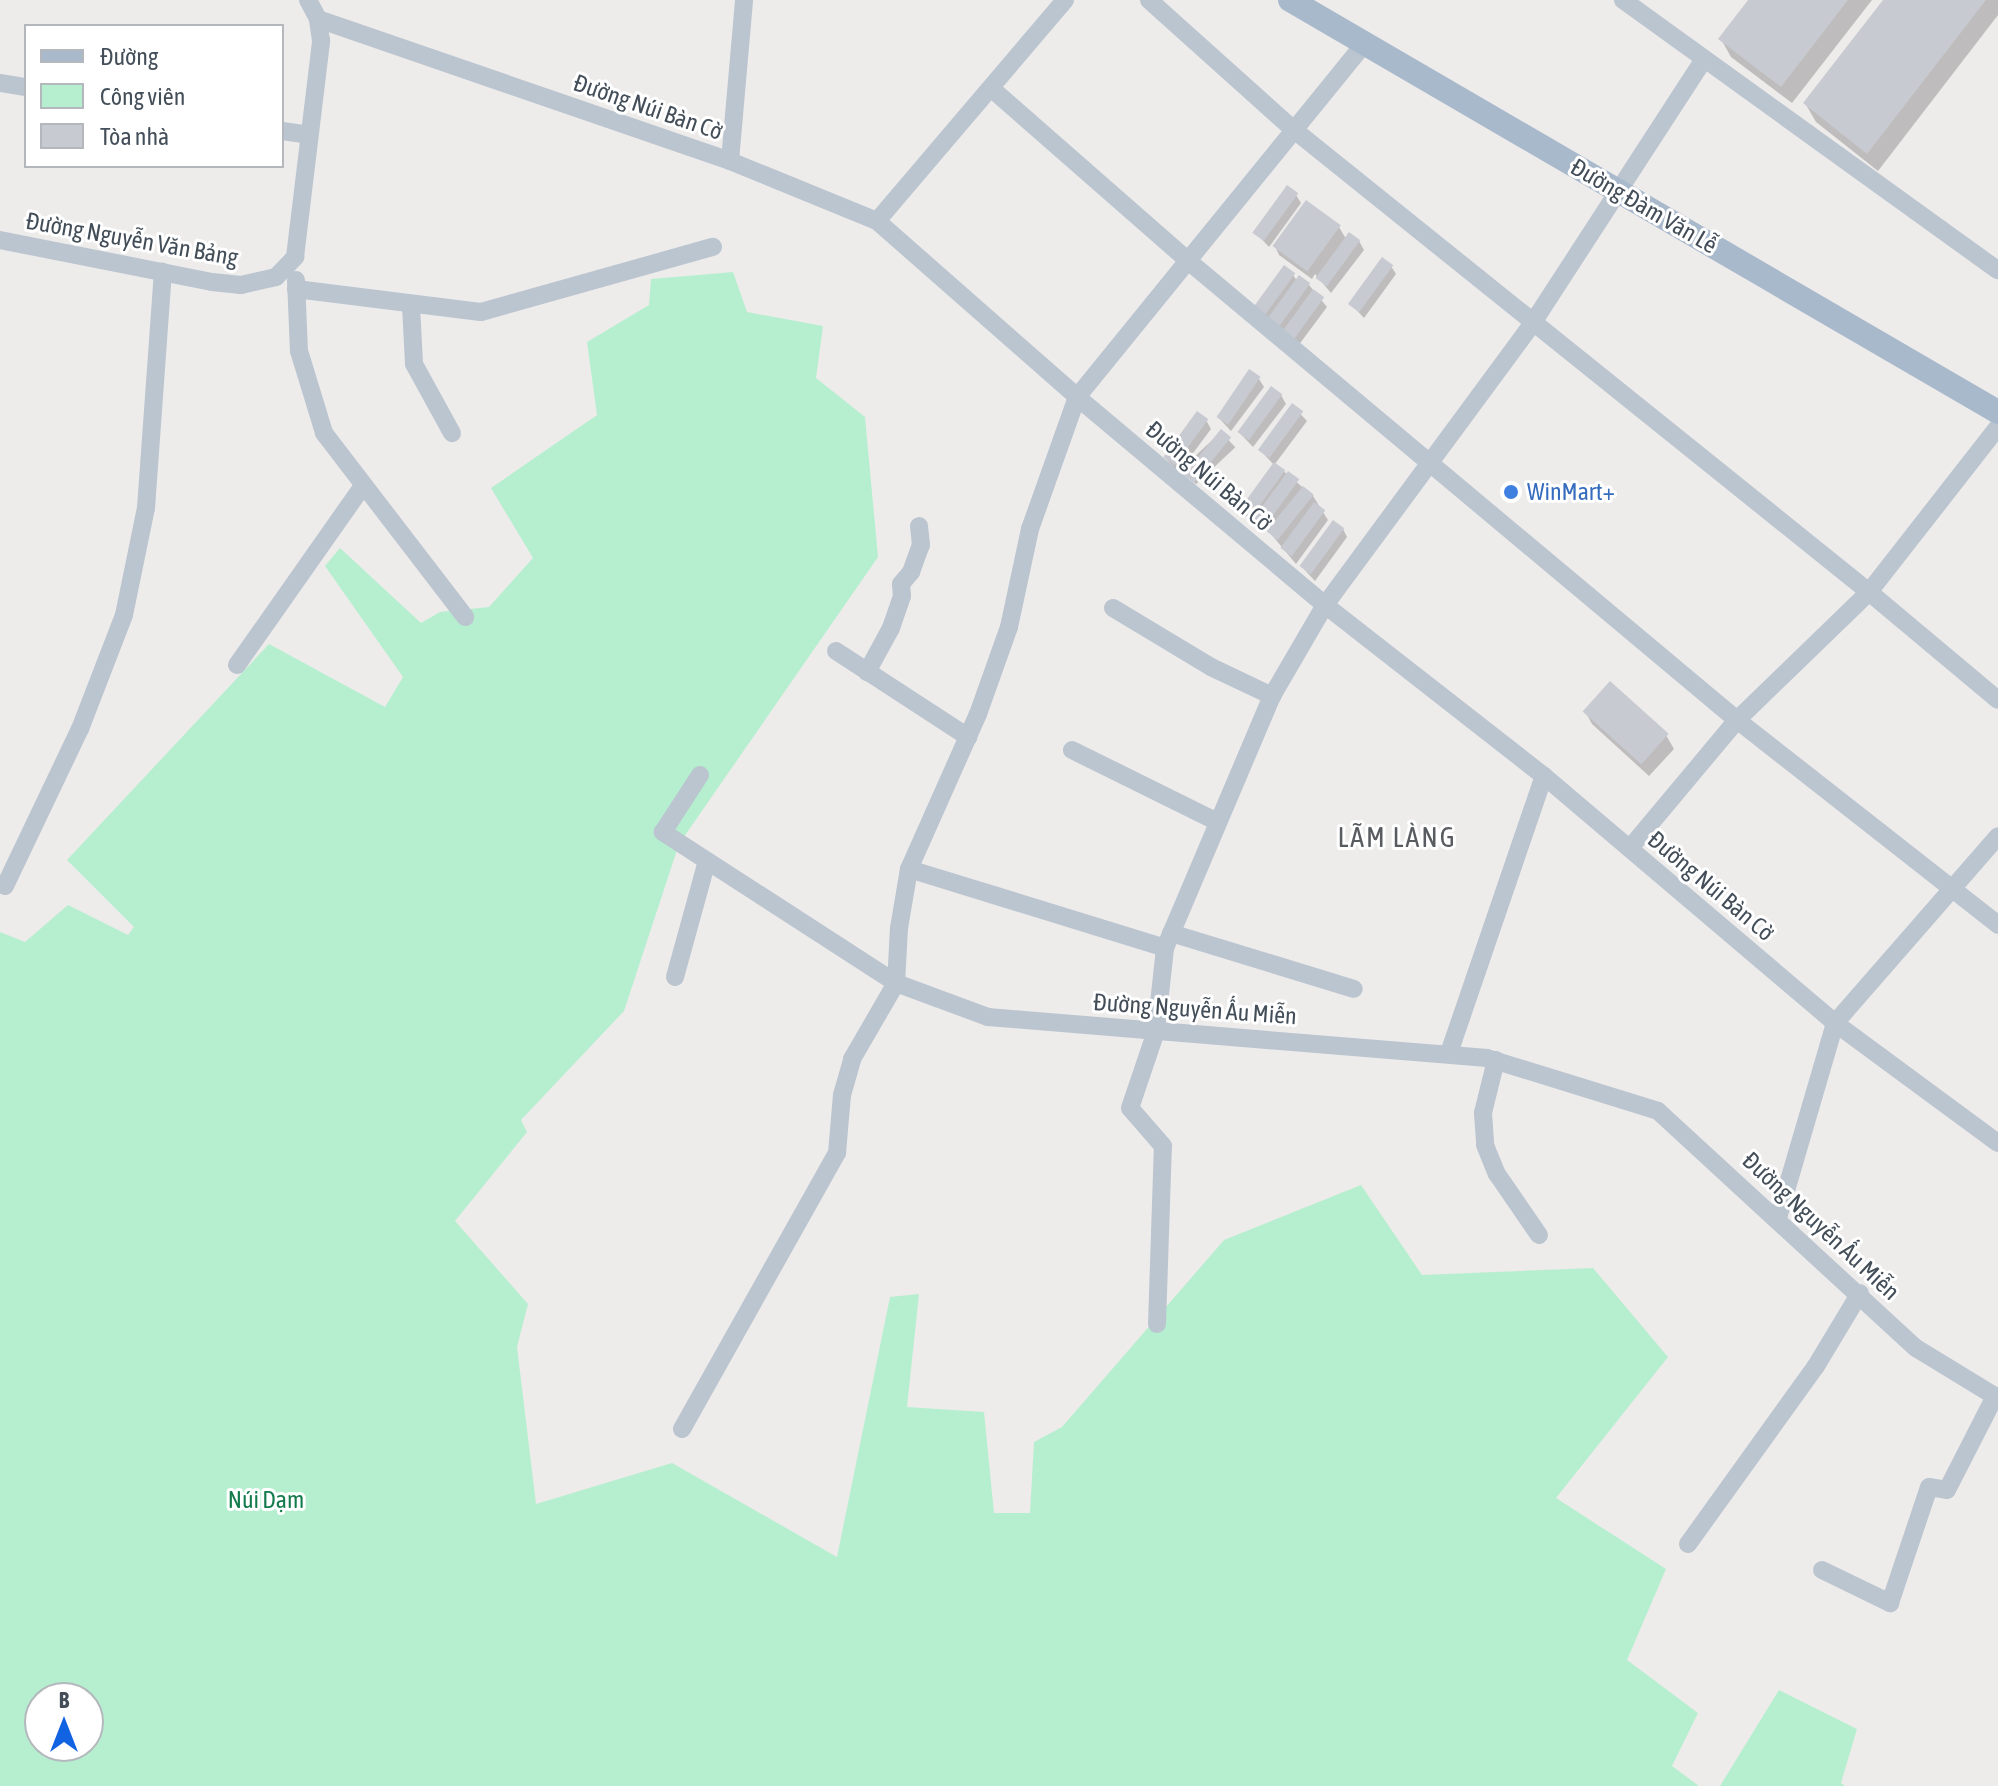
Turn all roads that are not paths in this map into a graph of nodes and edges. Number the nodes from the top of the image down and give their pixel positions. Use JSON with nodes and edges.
{"nodes":[{"id":1,"x":308,"y":0,"type":"edge"},
{"id":2,"x":744,"y":0,"type":"edge"},
{"id":3,"x":1065,"y":0,"type":"edge"},
{"id":4,"x":1149,"y":0,"type":"edge"},
{"id":5,"x":1290,"y":0,"type":"edge"},
{"id":6,"x":1623,"y":0,"type":"edge"},
{"id":7,"x":318,"y":19,"type":"junction"},
{"id":8,"x":1364,"y":44,"type":"junction"},
{"id":9,"x":1704,"y":59,"type":"junction"},
{"id":10,"x":0,"y":83,"type":"edge"},
{"id":11,"x":24,"y":87,"type":"edge"},
{"id":12,"x":992,"y":89,"type":"junction"},
{"id":13,"x":1293,"y":129,"type":"junction"},
{"id":14,"x":284,"y":131,"type":"edge"},
{"id":15,"x":309,"y":135,"type":"junction"},
{"id":16,"x":730,"y":161,"type":"junction"},
{"id":17,"x":1620,"y":192,"type":"junction"},
{"id":18,"x":877,"y":221,"type":"junction"},
{"id":19,"x":0,"y":240,"type":"edge"},
{"id":20,"x":713,"y":247,"type":"dead end"},
{"id":21,"x":295,"y":257,"type":"junction"},
{"id":22,"x":1186,"y":259,"type":"junction"},
{"id":23,"x":1998,"y":270,"type":"edge"},
{"id":24,"x":163,"y":272,"type":"junction"},
{"id":25,"x":296,"y":289,"type":"junction"},
{"id":26,"x":411,"y":306,"type":"junction"},
{"id":27,"x":1532,"y":324,"type":"junction"},
{"id":28,"x":1077,"y":397,"type":"junction"},
{"id":29,"x":1998,"y":412,"type":"edge"},
{"id":30,"x":1998,"y":427,"type":"edge"},
{"id":31,"x":452,"y":433,"type":"dead end"},
{"id":32,"x":1431,"y":465,"type":"junction"},
{"id":33,"x":363,"y":486,"type":"junction"},
{"id":34,"x":919,"y":526,"type":"dead end"},
{"id":35,"x":1869,"y":592,"type":"junction"},
{"id":36,"x":1325,"y":605,"type":"junction"},
{"id":37,"x":1113,"y":608,"type":"dead end"},
{"id":38,"x":465,"y":617,"type":"dead end"},
{"id":39,"x":836,"y":651,"type":"dead end"},
{"id":40,"x":237,"y":665,"type":"dead end"},
{"id":41,"x":867,"y":672,"type":"junction"},
{"id":42,"x":1272,"y":696,"type":"junction"},
{"id":43,"x":1998,"y":700,"type":"edge"},
{"id":44,"x":1737,"y":720,"type":"junction"},
{"id":45,"x":968,"y":737,"type":"junction"},
{"id":46,"x":1072,"y":750,"type":"dead end"},
{"id":47,"x":700,"y":775,"type":"dead end"},
{"id":48,"x":1544,"y":776,"type":"junction"},
{"id":49,"x":1218,"y":822,"type":"junction"},
{"id":50,"x":1998,"y":836,"type":"edge"},
{"id":51,"x":1630,"y":848,"type":"junction"},
{"id":52,"x":707,"y":861,"type":"junction"},
{"id":53,"x":909,"y":869,"type":"junction"},
{"id":54,"x":5,"y":886,"type":"dead end"},
{"id":55,"x":1953,"y":889,"type":"junction"},
{"id":56,"x":1998,"y":925,"type":"edge"},
{"id":57,"x":1168,"y":940,"type":"junction"},
{"id":58,"x":675,"y":977,"type":"dead end"},
{"id":59,"x":896,"y":983,"type":"junction"},
{"id":60,"x":1354,"y":989,"type":"dead end"},
{"id":61,"x":1835,"y":1023,"type":"junction"},
{"id":62,"x":1156,"y":1031,"type":"junction"},
{"id":63,"x":1449,"y":1053,"type":"junction"},
{"id":64,"x":1496,"y":1060,"type":"junction"},
{"id":65,"x":1998,"y":1143,"type":"edge"},
{"id":66,"x":1778,"y":1218,"type":"junction"},
{"id":67,"x":1539,"y":1235,"type":"dead end"},
{"id":68,"x":1860,"y":1293,"type":"junction"},
{"id":69,"x":1157,"y":1324,"type":"dead end"},
{"id":70,"x":1996,"y":1397,"type":"edge"},
{"id":71,"x":682,"y":1429,"type":"dead end"},
{"id":72,"x":1688,"y":1544,"type":"dead end"},
{"id":73,"x":1822,"y":1570,"type":"dead end"}],
"edges":[{"from":1,"to":7,"type":"street"},
{"from":2,"to":16,"type":"street"},
{"from":3,"to":12,"type":"street"},
{"from":4,"to":13,"type":"street"},
{"from":5,"to":8,"type":"main road","name":"Đường Đàm Văn Lễ"},
{"from":6,"to":9,"type":"street"},
{"from":7,"to":15,"type":"street"},
{"from":7,"to":16,"type":"street","name":"Đường Núi Bàn Cờ"},
{"from":8,"to":13,"type":"street"},
{"from":8,"to":17,"type":"main road","name":"Đường Đàm Văn Lễ"},
{"from":9,"to":17,"type":"street"},
{"from":9,"to":23,"type":"street"},
{"from":10,"to":11,"type":"street"},
{"from":12,"to":18,"type":"street"},
{"from":12,"to":22,"type":"street"},
{"from":13,"to":22,"type":"street"},
{"from":13,"to":27,"type":"street"},
{"from":14,"to":15,"type":"street"},
{"from":15,"to":21,"type":"street"},
{"from":16,"to":18,"type":"street","name":"Đường Núi Bàn Cờ"},
{"from":17,"to":27,"type":"street"},
{"from":17,"to":29,"type":"main road","name":"Đường Đàm Văn Lễ"},
{"from":18,"to":28,"type":"street","name":"Đường Núi Bàn Cờ"},
{"from":19,"to":24,"type":"street","name":"Đường Nguyễn Văn Bảng"},
{"from":20,"to":26,"type":"street"},
{"from":21,"to":24,"type":"street","name":"Đường Nguyễn Văn Bảng"},
{"from":21,"to":25,"type":"street"},
{"from":22,"to":28,"type":"street"},
{"from":22,"to":32,"type":"street"},
{"from":24,"to":54,"type":"street"},
{"from":25,"to":26,"type":"street"},
{"from":25,"to":33,"type":"street"},
{"from":26,"to":31,"type":"street"},
{"from":27,"to":32,"type":"street"},
{"from":27,"to":35,"type":"street"},
{"from":28,"to":36,"type":"street","name":"Đường Núi Bàn Cờ"},
{"from":28,"to":45,"type":"street"},
{"from":30,"to":35,"type":"street"},
{"from":32,"to":36,"type":"street"},
{"from":32,"to":44,"type":"street"},
{"from":33,"to":38,"type":"street"},
{"from":33,"to":40,"type":"street"},
{"from":34,"to":41,"type":"street"},
{"from":35,"to":43,"type":"street"},
{"from":35,"to":44,"type":"street"},
{"from":36,"to":42,"type":"street"},
{"from":36,"to":48,"type":"street","name":"Đường Núi Bàn Cờ"},
{"from":37,"to":42,"type":"street"},
{"from":39,"to":41,"type":"street"},
{"from":41,"to":45,"type":"street"},
{"from":42,"to":49,"type":"street"},
{"from":44,"to":51,"type":"street"},
{"from":44,"to":55,"type":"street"},
{"from":45,"to":53,"type":"street"},
{"from":46,"to":49,"type":"street"},
{"from":47,"to":52,"type":"street","name":"Đường Nguyễn Ấu Miễn"},
{"from":48,"to":51,"type":"street","name":"Đường Núi Bàn Cờ"},
{"from":48,"to":63,"type":"street"},
{"from":49,"to":57,"type":"street"},
{"from":50,"to":55,"type":"street"},
{"from":51,"to":61,"type":"street","name":"Đường Núi Bàn Cờ"},
{"from":52,"to":58,"type":"street"},
{"from":52,"to":59,"type":"street","name":"Đường Nguyễn Ấu Miễn"},
{"from":53,"to":57,"type":"street"},
{"from":53,"to":59,"type":"street"},
{"from":55,"to":56,"type":"street"},
{"from":55,"to":61,"type":"street"},
{"from":57,"to":60,"type":"street"},
{"from":57,"to":62,"type":"street"},
{"from":59,"to":62,"type":"street","name":"Đường Nguyễn Ấu Miễn"},
{"from":59,"to":71,"type":"street"},
{"from":61,"to":65,"type":"street","name":"Đường Núi Bàn Cờ"},
{"from":61,"to":66,"type":"street"},
{"from":62,"to":63,"type":"street","name":"Đường Nguyễn Ấu Miễn"},
{"from":62,"to":69,"type":"street"},
{"from":63,"to":64,"type":"street","name":"Đường Nguyễn Ấu Miễn"},
{"from":64,"to":66,"type":"street","name":"Đường Nguyễn Ấu Miễn"},
{"from":64,"to":67,"type":"street"},
{"from":66,"to":68,"type":"street","name":"Đường Nguyễn Ấu Miễn"},
{"from":68,"to":70,"type":"street","name":"Đường Nguyễn Ấu Miễn"},
{"from":68,"to":72,"type":"street"},
{"from":70,"to":73,"type":"street"}]}
